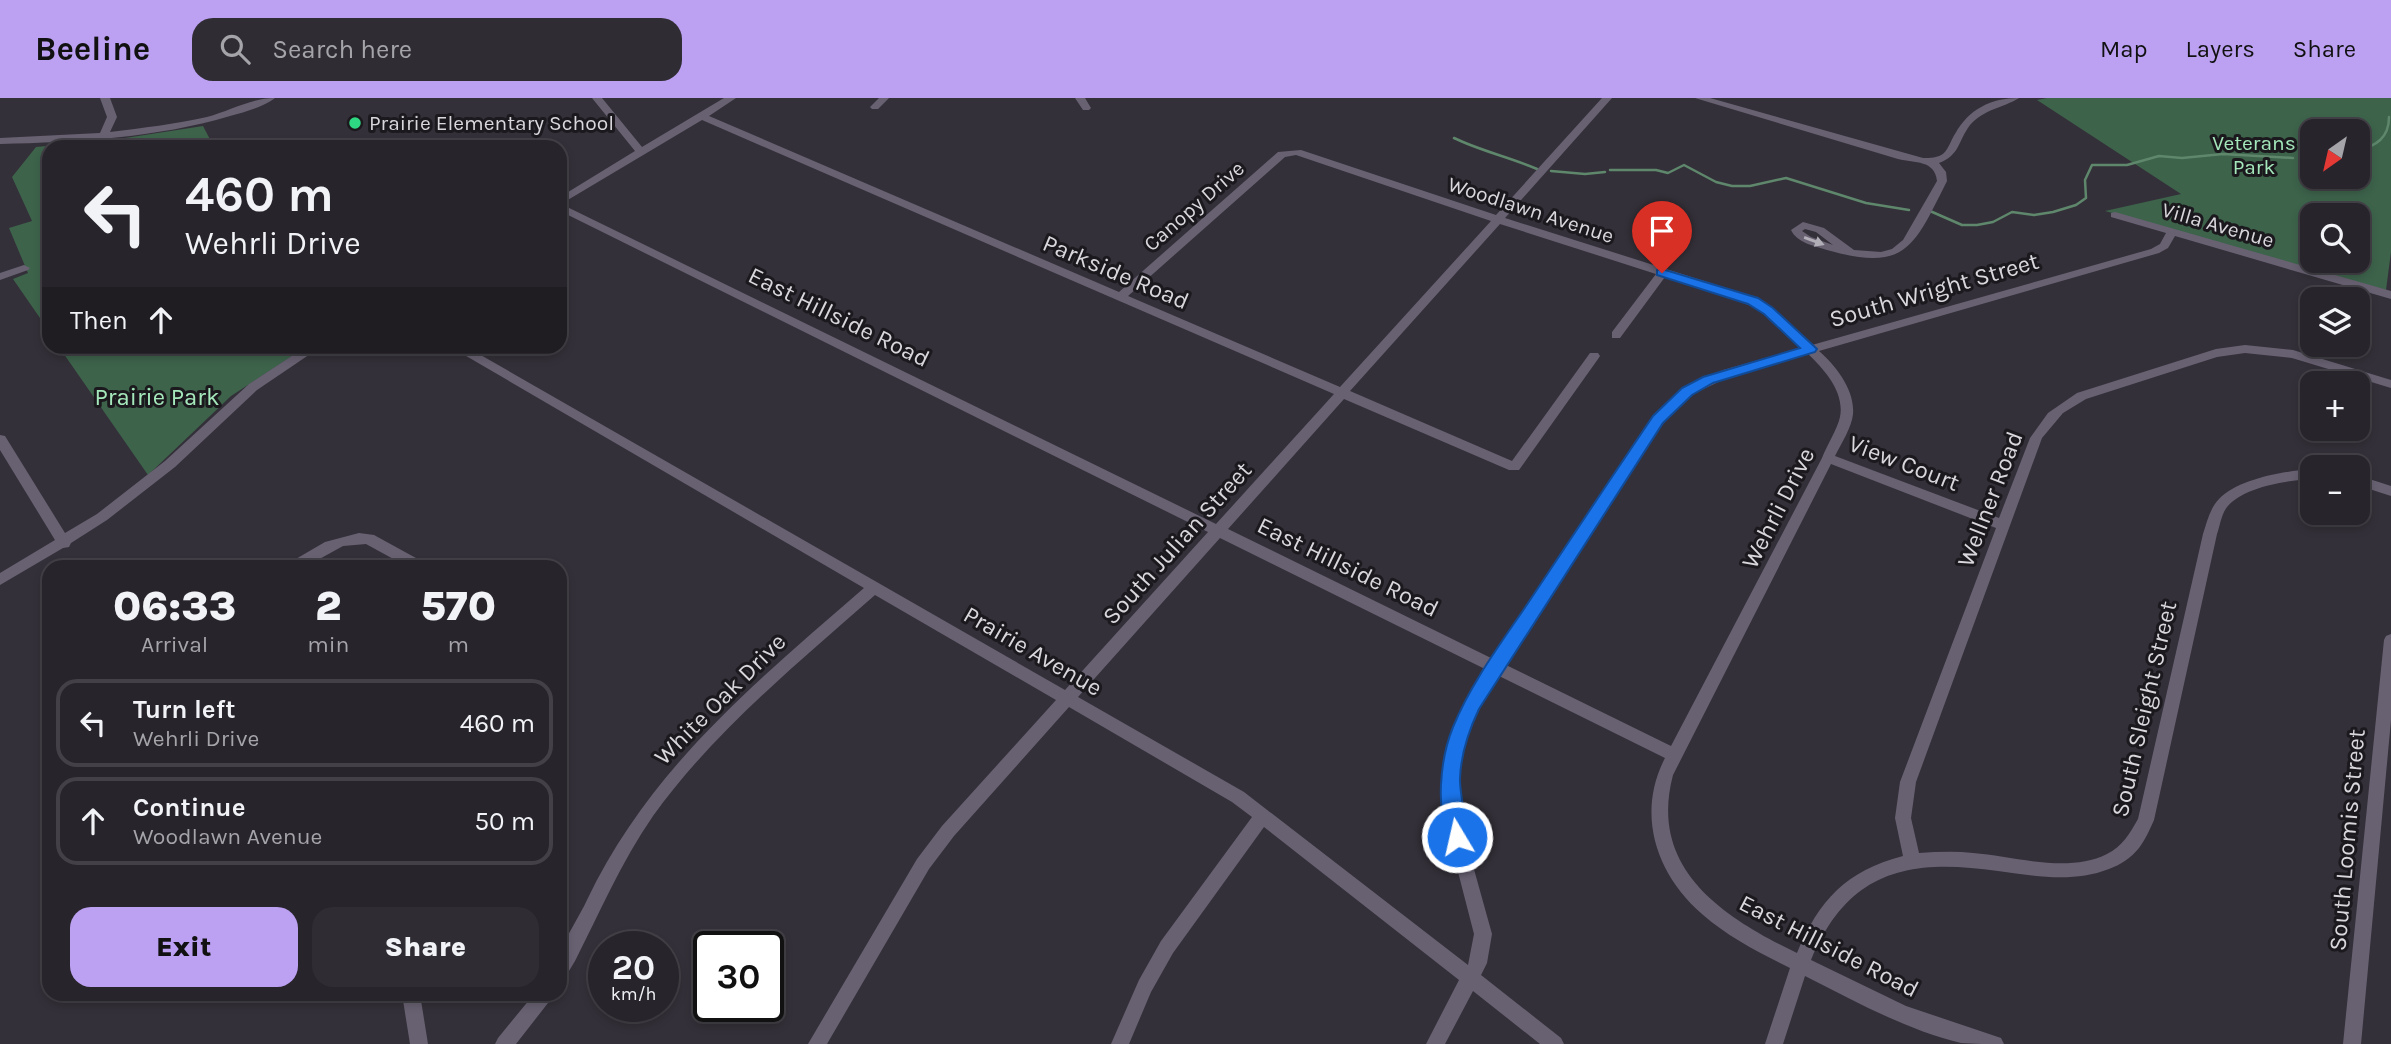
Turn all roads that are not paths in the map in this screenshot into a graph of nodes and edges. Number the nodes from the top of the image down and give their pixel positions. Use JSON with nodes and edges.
{"nodes":[{"id":1,"x":105,"y":98,"type":"edge"},
{"id":2,"x":270,"y":98,"type":"edge"},
{"id":3,"x":597,"y":98,"type":"edge"},
{"id":4,"x":731,"y":98,"type":"edge"},
{"id":5,"x":884,"y":98,"type":"edge"},
{"id":6,"x":1080,"y":98,"type":"edge"},
{"id":7,"x":1607,"y":98,"type":"edge"},
{"id":8,"x":1700,"y":98,"type":"edge"},
{"id":9,"x":2014,"y":98,"type":"edge"},
{"id":10,"x":875,"y":107,"type":"dead end"},
{"id":11,"x":1086,"y":108,"type":"dead end"},
{"id":12,"x":701,"y":116,"type":"junction"},
{"id":13,"x":104,"y":135,"type":"junction"},
{"id":14,"x":0,"y":141,"type":"edge"},
{"id":15,"x":641,"y":152,"type":"junction"},
{"id":16,"x":1297,"y":152,"type":"joint"},
{"id":17,"x":1932,"y":162,"type":"junction"},
{"id":18,"x":567,"y":197,"type":"edge"},
{"id":19,"x":567,"y":210,"type":"edge"},
{"id":20,"x":2115,"y":215,"type":"dead end"},
{"id":21,"x":1499,"y":220,"type":"junction"},
{"id":22,"x":2172,"y":232,"type":"junction"},
{"id":23,"x":1852,"y":254,"type":"dead end"},
{"id":24,"x":24,"y":268,"type":"dead end"},
{"id":25,"x":1662,"y":273,"type":"junction"},
{"id":26,"x":0,"y":277,"type":"edge"},
{"id":27,"x":2391,"y":295,"type":"edge"},
{"id":28,"x":1120,"y":297,"type":"junction"},
{"id":29,"x":1753,"y":301,"type":"joint"},
{"id":30,"x":1616,"y":335,"type":"dead end"},
{"id":31,"x":1810,"y":349,"type":"junction"},
{"id":32,"x":304,"y":354,"type":"edge"},
{"id":33,"x":469,"y":354,"type":"edge"},
{"id":34,"x":1594,"y":356,"type":"dead end"},
{"id":35,"x":2391,"y":384,"type":"edge"},
{"id":36,"x":1342,"y":393,"type":"junction"},
{"id":37,"x":0,"y":439,"type":"edge"},
{"id":38,"x":1828,"y":458,"type":"junction"},
{"id":39,"x":2300,"y":475,"type":"edge"},
{"id":40,"x":2370,"y":484,"type":"edge"},
{"id":41,"x":2391,"y":491,"type":"edge"},
{"id":42,"x":2003,"y":525,"type":"junction"},
{"id":43,"x":1219,"y":531,"type":"junction"},
{"id":44,"x":64,"y":543,"type":"junction"},
{"id":45,"x":306,"y":560,"type":"edge"},
{"id":46,"x":406,"y":560,"type":"edge"},
{"id":47,"x":0,"y":580,"type":"edge"},
{"id":48,"x":873,"y":588,"type":"junction"},
{"id":49,"x":2391,"y":640,"type":"edge"},
{"id":50,"x":1495,"y":665,"type":"junction"},
{"id":51,"x":1067,"y":699,"type":"junction"},
{"id":52,"x":1674,"y":755,"type":"junction"},
{"id":53,"x":1262,"y":816,"type":"junction"},
{"id":54,"x":1912,"y":861,"type":"junction"},
{"id":55,"x":567,"y":956,"type":"edge"},
{"id":56,"x":1801,"y":964,"type":"junction"},
{"id":57,"x":1471,"y":978,"type":"junction"},
{"id":58,"x":412,"y":1001,"type":"edge"},
{"id":59,"x":540,"y":1001,"type":"edge"},
{"id":60,"x":419,"y":1044,"type":"edge"},
{"id":61,"x":504,"y":1044,"type":"edge"},
{"id":62,"x":817,"y":1044,"type":"edge"},
{"id":63,"x":1120,"y":1044,"type":"edge"},
{"id":64,"x":1435,"y":1044,"type":"edge"},
{"id":65,"x":1555,"y":1044,"type":"edge"},
{"id":66,"x":1774,"y":1044,"type":"edge"},
{"id":67,"x":1995,"y":1044,"type":"edge"},
{"id":68,"x":2353,"y":1044,"type":"edge"}],
"edges":[{"from":1,"to":13,"type":"street"},
{"from":2,"to":13,"type":"street"},
{"from":3,"to":15,"type":"street"},
{"from":4,"to":12,"type":"street"},
{"from":5,"to":10,"type":"street"},
{"from":6,"to":11,"type":"street"},
{"from":7,"to":21,"type":"street","name":"South Julian Street"},
{"from":8,"to":17,"type":"street"},
{"from":9,"to":17,"type":"street"},
{"from":12,"to":15,"type":"street"},
{"from":12,"to":28,"type":"street","name":"Parkside Road"},
{"from":13,"to":14,"type":"street"},
{"from":15,"to":18,"type":"street"},
{"from":16,"to":21,"type":"street","name":"Woodlawn Avenue"},
{"from":16,"to":28,"type":"street","name":"Canopy Drive"},
{"from":17,"to":23,"type":"street"},
{"from":19,"to":43,"type":"street","name":"East Hillside Road"},
{"from":20,"to":22,"type":"street","name":"Villa Avenue"},
{"from":21,"to":25,"type":"street","name":"Woodlawn Avenue"},
{"from":21,"to":36,"type":"street","name":"South Julian Street"},
{"from":22,"to":27,"type":"street","name":"Villa Avenue"},
{"from":22,"to":31,"type":"street","name":"South Wright Street"},
{"from":24,"to":26,"type":"street"},
{"from":25,"to":29,"type":"street","name":"Woodlawn Avenue"},
{"from":25,"to":30,"type":"street"},
{"from":28,"to":36,"type":"street","name":"Parkside Road"},
{"from":29,"to":31,"type":"street","name":"Wehrli Drive"},
{"from":31,"to":38,"type":"street","name":"Wehrli Drive"},
{"from":31,"to":50,"type":"street","name":"South Wright Street"},
{"from":32,"to":44,"type":"street"},
{"from":33,"to":48,"type":"street","name":"Prairie Avenue"},
{"from":34,"to":36,"type":"street","name":"Parkside Road"},
{"from":35,"to":42,"type":"street","name":"Wellner Road"},
{"from":36,"to":43,"type":"street","name":"South Julian Street"},
{"from":37,"to":44,"type":"street"},
{"from":38,"to":42,"type":"street","name":"View Court"},
{"from":38,"to":52,"type":"street","name":"Wehrli Drive"},
{"from":39,"to":54,"type":"street","name":"South Sleight Street"},
{"from":40,"to":41,"type":"street"},
{"from":42,"to":54,"type":"street","name":"Wellner Road"},
{"from":43,"to":50,"type":"street","name":"East Hillside Road"},
{"from":43,"to":51,"type":"street","name":"South Julian Street"},
{"from":44,"to":47,"type":"street"},
{"from":45,"to":46,"type":"street"},
{"from":48,"to":51,"type":"street","name":"Prairie Avenue"},
{"from":48,"to":55,"type":"street","name":"White Oak Drive"},
{"from":49,"to":68,"type":"street","name":"South Loomis Street"},
{"from":50,"to":52,"type":"street","name":"East Hillside Road"},
{"from":50,"to":57,"type":"street","name":"South Wright Street"},
{"from":51,"to":53,"type":"street","name":"Prairie Avenue"},
{"from":51,"to":62,"type":"street","name":"South Julian Street"},
{"from":52,"to":56,"type":"street","name":"East Hillside Road"},
{"from":53,"to":57,"type":"street","name":"Prairie Avenue"},
{"from":53,"to":63,"type":"street"},
{"from":54,"to":56,"type":"street","name":"South Sleight Street"},
{"from":56,"to":66,"type":"street","name":"South Sleight Street"},
{"from":56,"to":67,"type":"street","name":"East Hillside Road"},
{"from":57,"to":64,"type":"street","name":"South Wright Street"},
{"from":57,"to":65,"type":"street","name":"Prairie Avenue"},
{"from":58,"to":60,"type":"street"},
{"from":59,"to":61,"type":"street"}]}
